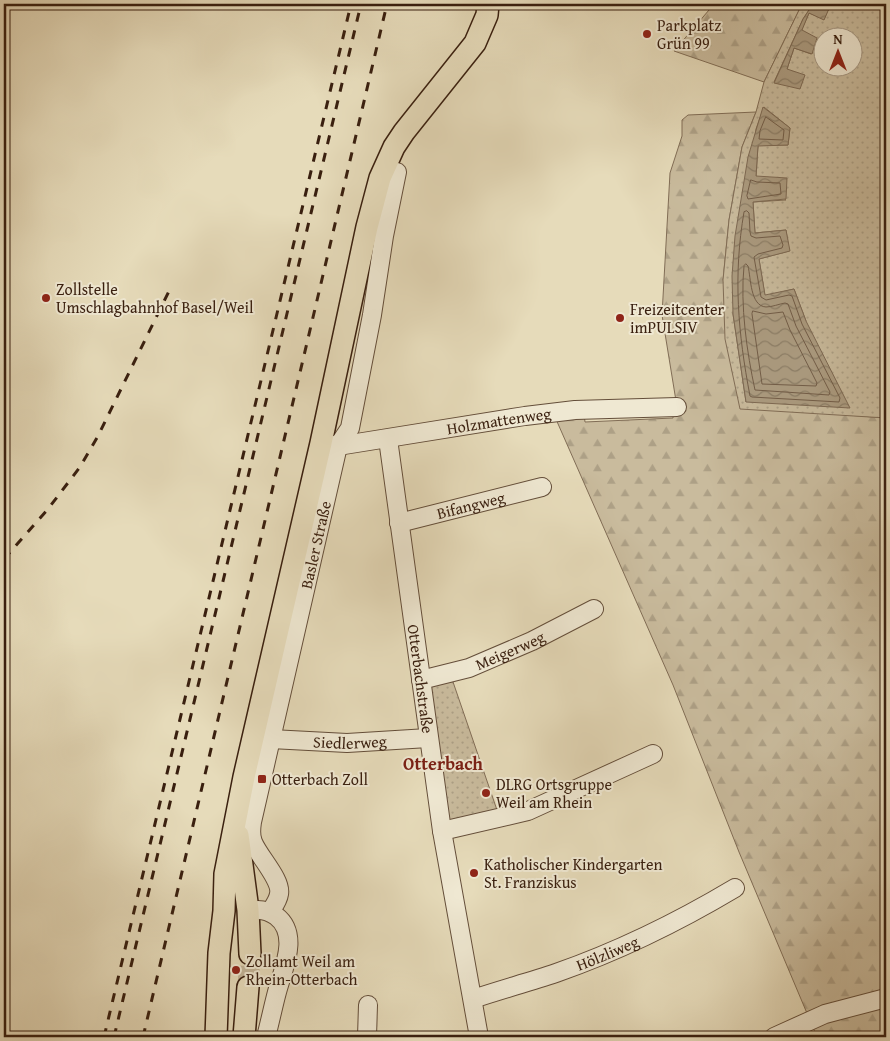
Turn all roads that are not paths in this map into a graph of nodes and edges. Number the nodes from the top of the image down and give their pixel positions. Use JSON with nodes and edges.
{"nodes":[{"id":1,"x":488,"y":4,"type":"edge"},
{"id":2,"x":397,"y":172,"type":"dead end"},
{"id":3,"x":677,"y":407,"type":"dead end"},
{"id":4,"x":388,"y":439,"type":"junction"},
{"id":5,"x":330,"y":445,"type":"junction"},
{"id":6,"x":542,"y":488,"type":"dead end"},
{"id":7,"x":399,"y":523,"type":"junction"},
{"id":8,"x":594,"y":609,"type":"dead end"},
{"id":9,"x":421,"y":680,"type":"junction"},
{"id":10,"x":428,"y":738,"type":"junction"},
{"id":11,"x":271,"y":739,"type":"junction"},
{"id":12,"x":653,"y":754,"type":"dead end"},
{"id":13,"x":236,"y":820,"type":"junction"},
{"id":14,"x":442,"y":831,"type":"junction"},
{"id":15,"x":735,"y":888,"type":"dead end"},
{"id":16,"x":248,"y":910,"type":"junction"},
{"id":17,"x":224,"y":911,"type":"junction"},
{"id":18,"x":270,"y":912,"type":"junction"},
{"id":19,"x":250,"y":954,"type":"tunnel mouth"},
{"id":20,"x":248,"y":987,"type":"tunnel mouth"},
{"id":21,"x":886,"y":998,"type":"edge"},
{"id":22,"x":472,"y":999,"type":"junction"},
{"id":23,"x":368,"y":1005,"type":"dead end"},
{"id":24,"x":216,"y":1037,"type":"edge"},
{"id":25,"x":244,"y":1037,"type":"edge"},
{"id":26,"x":266,"y":1037,"type":"edge"},
{"id":27,"x":367,"y":1037,"type":"edge"},
{"id":28,"x":479,"y":1037,"type":"edge"},
{"id":29,"x":774,"y":1037,"type":"edge"}],
"edges":[{"from":1,"to":5,"type":"main road"},
{"from":2,"to":5,"type":"street","name":"Basler Straße"},
{"from":3,"to":4,"type":"street","name":"Holzmattenweg"},
{"from":4,"to":5,"type":"street","name":"Holzmattenweg"},
{"from":4,"to":7,"type":"street","name":"Otterbachstraße"},
{"from":5,"to":11,"type":"street","name":"Basler Straße"},
{"from":5,"to":13,"type":"main road"},
{"from":6,"to":7,"type":"street","name":"Bifangweg"},
{"from":7,"to":9,"type":"street","name":"Otterbachstraße"},
{"from":8,"to":9,"type":"street","name":"Meigerweg"},
{"from":9,"to":10,"type":"street","name":"Otterbachstraße"},
{"from":10,"to":11,"type":"street","name":"Siedlerweg"},
{"from":10,"to":14,"type":"street","name":"Otterbachstraße"},
{"from":11,"to":18,"type":"street","name":"Basler Straße"},
{"from":12,"to":14,"type":"street"},
{"from":13,"to":16,"type":"main road"},
{"from":13,"to":17,"type":"main road"},
{"from":14,"to":22,"type":"street","name":"Otterbachstraße"},
{"from":15,"to":22,"type":"street","name":"Hölzliweg"},
{"from":16,"to":17,"type":"main road"},
{"from":16,"to":18,"type":"street"},
{"from":16,"to":19,"type":"main road"},
{"from":17,"to":24,"type":"main road"},
{"from":18,"to":26,"type":"street"},
{"from":20,"to":25,"type":"main road"},
{"from":21,"to":29,"type":"street"},
{"from":22,"to":28,"type":"street","name":"Otterbachstraße"},
{"from":23,"to":27,"type":"street"}]}
